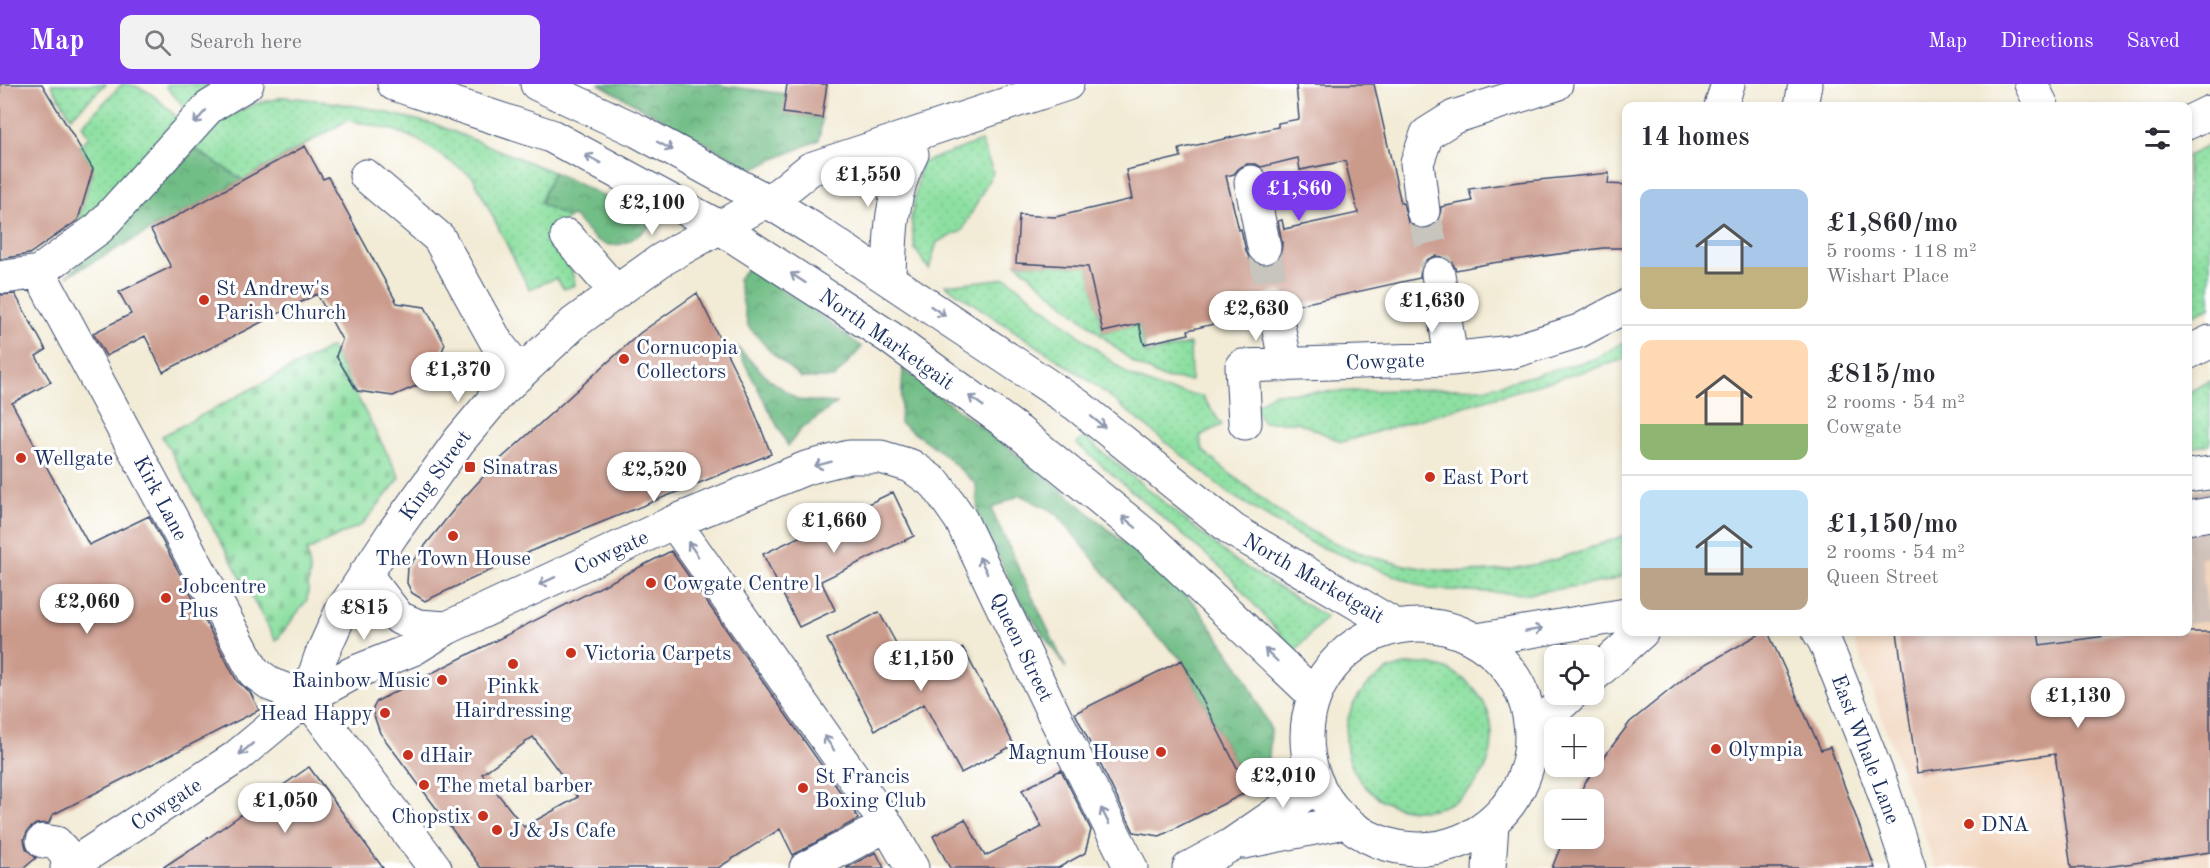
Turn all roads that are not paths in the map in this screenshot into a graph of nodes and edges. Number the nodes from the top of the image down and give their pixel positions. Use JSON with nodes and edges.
{"nodes":[{"id":1,"x":247,"y":84,"type":"edge"},
{"id":2,"x":394,"y":84,"type":"edge"},
{"id":3,"x":537,"y":84,"type":"edge"},
{"id":4,"x":1067,"y":84,"type":"edge"},
{"id":5,"x":1556,"y":84,"type":"edge"},
{"id":6,"x":1728,"y":84,"type":"edge"},
{"id":7,"x":1805,"y":84,"type":"edge"},
{"id":8,"x":2031,"y":84,"type":"edge"},
{"id":9,"x":1722,"y":102,"type":"edge"},
{"id":10,"x":1802,"y":102,"type":"edge"},
{"id":11,"x":2040,"y":102,"type":"edge"},
{"id":12,"x":2210,"y":112,"type":"edge"},
{"id":13,"x":972,"y":117,"type":"junction"},
{"id":14,"x":2192,"y":121,"type":"edge"},
{"id":15,"x":912,"y":154,"type":"junction"},
{"id":16,"x":366,"y":176,"type":"dead end"},
{"id":17,"x":1251,"y":182,"type":"dead end"},
{"id":18,"x":773,"y":197,"type":"junction"},
{"id":19,"x":1423,"y":211,"type":"tunnel mouth"},
{"id":20,"x":719,"y":227,"type":"junction"},
{"id":21,"x":567,"y":236,"type":"dead end"},
{"id":22,"x":1264,"y":247,"type":"tunnel mouth"},
{"id":23,"x":1438,"y":274,"type":"tunnel mouth"},
{"id":24,"x":889,"y":278,"type":"junction"},
{"id":25,"x":616,"y":292,"type":"junction"},
{"id":26,"x":1622,"y":308,"type":"edge"},
{"id":27,"x":1275,"y":310,"type":"tunnel mouth"},
{"id":28,"x":2210,"y":342,"type":"edge"},
{"id":29,"x":2192,"y":351,"type":"edge"},
{"id":30,"x":1451,"y":359,"type":"junction"},
{"id":31,"x":1286,"y":364,"type":"junction"},
{"id":32,"x":520,"y":372,"type":"junction"},
{"id":33,"x":1245,"y":423,"type":"dead end"},
{"id":34,"x":881,"y":457,"type":"joint"},
{"id":35,"x":2210,"y":472,"type":"edge"},
{"id":36,"x":2192,"y":475,"type":"edge"},
{"id":37,"x":2210,"y":514,"type":"edge"},
{"id":38,"x":2192,"y":517,"type":"edge"},
{"id":39,"x":674,"y":522,"type":"junction"},
{"id":40,"x":364,"y":574,"type":"junction"},
{"id":41,"x":1622,"y":616,"type":"edge"},
{"id":42,"x":1396,"y":626,"type":"junction"},
{"id":43,"x":447,"y":628,"type":"junction"},
{"id":44,"x":1638,"y":636,"type":"edge"},
{"id":45,"x":1821,"y":636,"type":"edge"},
{"id":46,"x":1477,"y":640,"type":"junction"},
{"id":47,"x":1604,"y":666,"type":"edge"},
{"id":48,"x":1314,"y":695,"type":"junction"},
{"id":49,"x":307,"y":698,"type":"junction"},
{"id":50,"x":1560,"y":705,"type":"edge"},
{"id":51,"x":1532,"y":731,"type":"junction"},
{"id":52,"x":1317,"y":786,"type":"junction"},
{"id":53,"x":1492,"y":824,"type":"junction"},
{"id":54,"x":887,"y":825,"type":"junction"},
{"id":55,"x":1355,"y":829,"type":"junction"},
{"id":56,"x":43,"y":841,"type":"dead end"},
{"id":57,"x":1231,"y":845,"type":"junction"},
{"id":58,"x":70,"y":866,"type":"edge"},
{"id":59,"x":435,"y":868,"type":"edge"},
{"id":60,"x":806,"y":868,"type":"edge"},
{"id":61,"x":912,"y":868,"type":"edge"},
{"id":62,"x":1131,"y":868,"type":"edge"},
{"id":63,"x":1189,"y":868,"type":"edge"},
{"id":64,"x":1383,"y":868,"type":"edge"},
{"id":65,"x":1489,"y":868,"type":"edge"},
{"id":66,"x":1910,"y":868,"type":"edge"}],
"edges":[{"from":1,"to":49,"type":"street","name":"Kirk Lane","one_way":true},
{"from":20,"to":2,"type":"street","name":"North Marketgait","one_way":true},
{"from":3,"to":18,"type":"street","name":"North Marketgait","one_way":true},
{"from":4,"to":13,"type":"street","name":"King Street"},
{"from":5,"to":19,"type":"street"},
{"from":6,"to":9,"type":"street"},
{"from":7,"to":10,"type":"street"},
{"from":8,"to":11,"type":"street"},
{"from":12,"to":14,"type":"street"},
{"from":13,"to":15,"type":"street","name":"King Street"},
{"from":13,"to":18,"type":"street","name":"King Street"},
{"from":15,"to":18,"type":"street","name":"King Street"},
{"from":15,"to":24,"type":"street"},
{"from":16,"to":32,"type":"street"},
{"from":17,"to":22,"type":"street"},
{"from":18,"to":20,"type":"street","name":"King Street"},
{"from":18,"to":24,"type":"street","name":"North Marketgait"},
{"from":20,"to":25,"type":"street","name":"King Street"},
{"from":48,"to":20,"type":"street","name":"North Marketgait","one_way":true},
{"from":21,"to":25,"type":"street"},
{"from":23,"to":30,"type":"street"},
{"from":24,"to":42,"type":"street","name":"North Marketgait","one_way":true},
{"from":25,"to":32,"type":"street","name":"King Street"},
{"from":26,"to":30,"type":"street","name":"Cowgate"},
{"from":27,"to":31,"type":"street"},
{"from":28,"to":29,"type":"street"},
{"from":30,"to":31,"type":"street","name":"Cowgate"},
{"from":31,"to":33,"type":"street","name":"Cowgate"},
{"from":32,"to":40,"type":"street","name":"King Street"},
{"from":34,"to":39,"type":"street","name":"Cowgate","one_way":true},
{"from":62,"to":34,"type":"street","name":"Queen Street","one_way":true},
{"from":35,"to":36,"type":"street"},
{"from":37,"to":38,"type":"street"},
{"from":39,"to":43,"type":"street","name":"Cowgate","one_way":true},
{"from":54,"to":39,"type":"street","one_way":true},
{"from":40,"to":43,"type":"street","name":"Cowgate"},
{"from":40,"to":49,"type":"street","name":"King Street"},
{"from":46,"to":41,"type":"street","one_way":true},
{"from":42,"to":46,"type":"street"},
{"from":42,"to":48,"type":"street"},
{"from":43,"to":49,"type":"street","name":"Cowgate"},
{"from":44,"to":47,"type":"street"},
{"from":45,"to":66,"type":"street","name":"East Whale Lane"},
{"from":46,"to":51,"type":"street"},
{"from":48,"to":52,"type":"street"},
{"from":49,"to":58,"type":"street","name":"Cowgate","one_way":true},
{"from":49,"to":59,"type":"street"},
{"from":50,"to":51,"type":"street"},
{"from":51,"to":53,"type":"street"},
{"from":52,"to":55,"type":"street"},
{"from":52,"to":57,"type":"street"},
{"from":53,"to":55,"type":"street"},
{"from":53,"to":65,"type":"street"},
{"from":54,"to":60,"type":"street"},
{"from":54,"to":61,"type":"street"},
{"from":55,"to":57,"type":"street"},
{"from":55,"to":64,"type":"street"},
{"from":56,"to":58,"type":"street"},
{"from":57,"to":63,"type":"street"}]}
